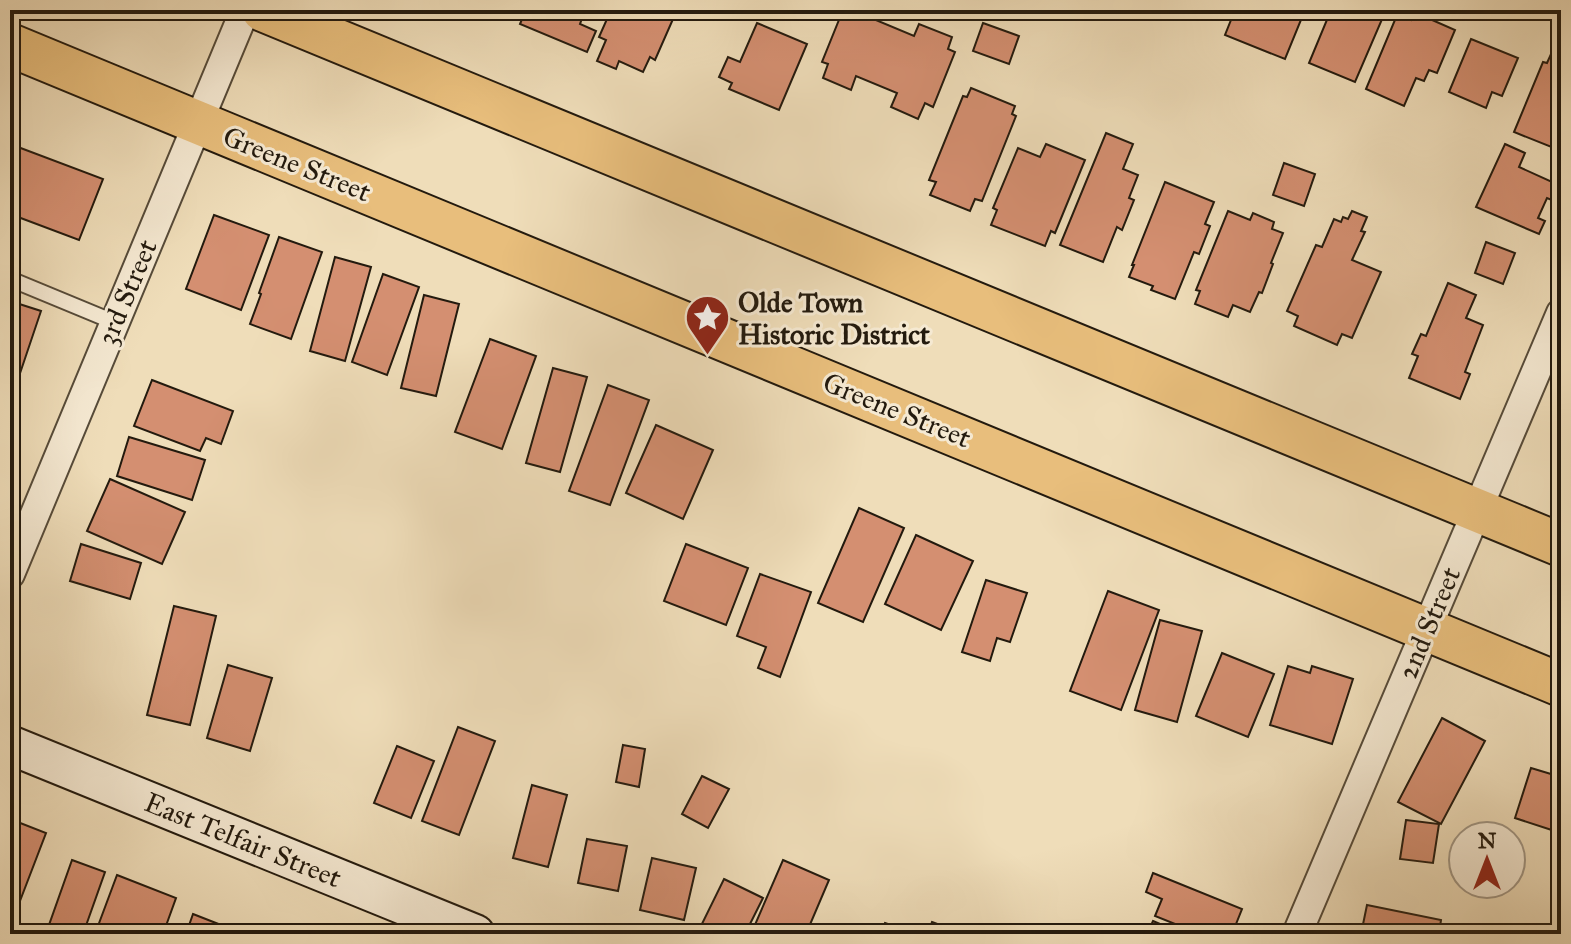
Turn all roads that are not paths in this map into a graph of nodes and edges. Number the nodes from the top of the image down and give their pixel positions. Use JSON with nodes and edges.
{"nodes":[{"id":1,"x":245,"y":10,"type":"edge"},
{"id":2,"x":263,"y":10,"type":"edge"},
{"id":3,"x":10,"y":45,"type":"edge"},
{"id":4,"x":197,"y":122,"type":"junction"},
{"id":5,"x":10,"y":279,"type":"edge"},
{"id":6,"x":1561,"y":313,"type":"edge"},
{"id":7,"x":114,"y":322,"type":"junction"},
{"id":8,"x":1477,"y":510,"type":"junction"},
{"id":9,"x":1561,"y":545,"type":"edge"},
{"id":10,"x":10,"y":574,"type":"edge"},
{"id":11,"x":1427,"y":629,"type":"junction"},
{"id":12,"x":1561,"y":685,"type":"edge"},
{"id":13,"x":10,"y":745,"type":"edge"},
{"id":14,"x":475,"y":934,"type":"edge"},
{"id":15,"x":1297,"y":934,"type":"edge"}],
"edges":[{"from":1,"to":4,"type":"street","name":"3rd Street"},
{"from":2,"to":8,"type":"main road"},
{"from":3,"to":4,"type":"main road","name":"Greene Street"},
{"from":4,"to":7,"type":"street","name":"3rd Street"},
{"from":4,"to":11,"type":"main road","name":"Greene Street"},
{"from":5,"to":7,"type":"lane"},
{"from":6,"to":8,"type":"street","name":"2nd Street"},
{"from":7,"to":10,"type":"street","name":"3rd Street"},
{"from":8,"to":9,"type":"main road"},
{"from":8,"to":11,"type":"street","name":"2nd Street"},
{"from":11,"to":12,"type":"main road","name":"Greene Street"},
{"from":11,"to":15,"type":"street","name":"2nd Street"},
{"from":13,"to":14,"type":"street","name":"East Telfair Street"}]}
